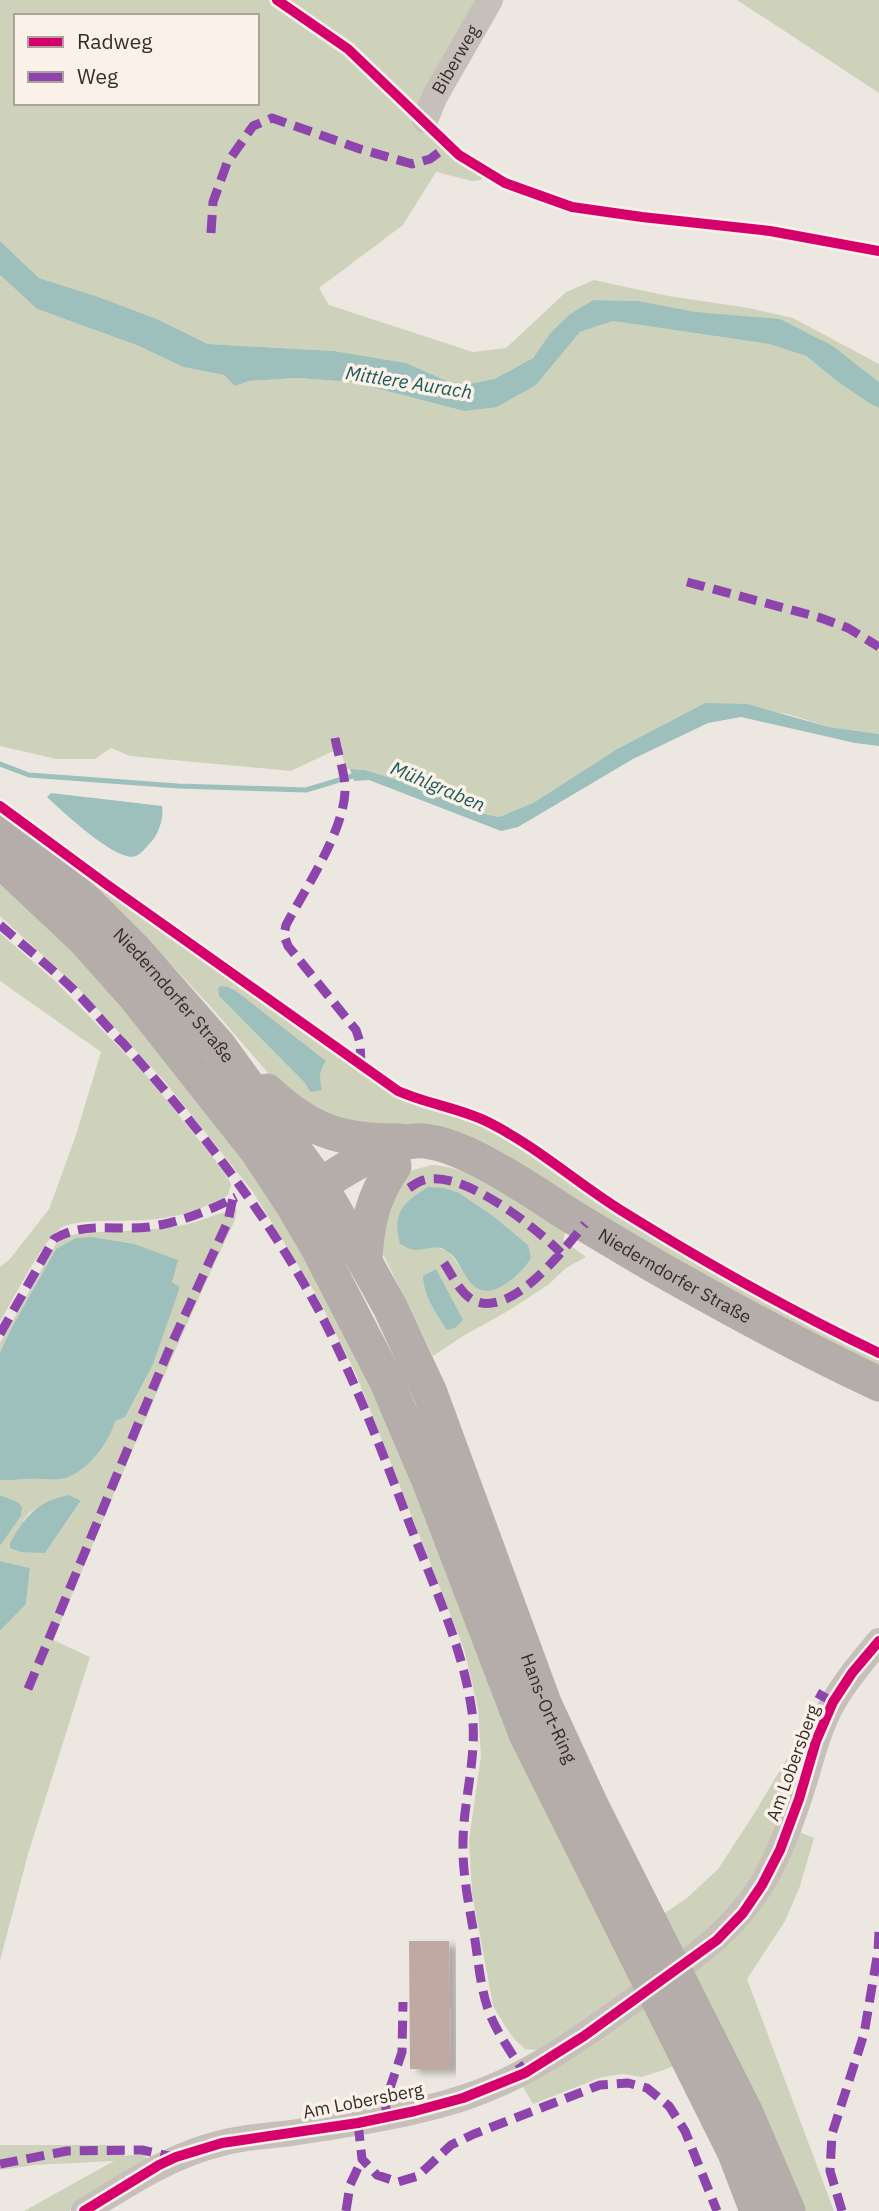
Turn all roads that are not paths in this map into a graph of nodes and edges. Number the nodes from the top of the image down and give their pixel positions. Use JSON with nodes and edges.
{"nodes":[{"id":1,"x":490,"y":0,"type":"edge"},
{"id":2,"x":425,"y":120,"type":"dead end"},
{"id":3,"x":0,"y":831,"type":"edge"},
{"id":4,"x":0,"y":860,"type":"edge"},
{"id":5,"x":219,"y":1046,"type":"junction"},
{"id":6,"x":404,"y":1154,"type":"junction"},
{"id":7,"x":314,"y":1196,"type":"junction"},
{"id":8,"x":365,"y":1262,"type":"junction"},
{"id":9,"x":879,"y":1384,"type":"edge"},
{"id":10,"x":879,"y":1640,"type":"edge"},
{"id":11,"x":688,"y":1961,"type":"dead end"},
{"id":12,"x":638,"y":1997,"type":"dead end"},
{"id":13,"x":84,"y":2211,"type":"edge"},
{"id":14,"x":757,"y":2211,"type":"edge"},
{"id":15,"x":788,"y":2211,"type":"edge"}],
"edges":[{"from":1,"to":2,"type":"street","name":"Biberweg"},
{"from":3,"to":5,"type":"main road","name":"Niederndorfer Straße"},
{"from":4,"to":7,"type":"main road","name":"Niederndorfer Straße"},
{"from":5,"to":6,"type":"main road"},
{"from":5,"to":7,"type":"main road","name":"Niederndorfer Straße"},
{"from":6,"to":7,"type":"main road","name":"Niederndorfer Straße"},
{"from":6,"to":8,"type":"main road"},
{"from":6,"to":9,"type":"main road","name":"Niederndorfer Straße"},
{"from":7,"to":8,"type":"main road","name":"Hans-Ort-Ring"},
{"from":7,"to":14,"type":"main road","name":"Hans-Ort-Ring"},
{"from":8,"to":15,"type":"main road","name":"Hans-Ort-Ring"},
{"from":10,"to":11,"type":"street","name":"Am Lobersberg"},
{"from":12,"to":13,"type":"street","name":"Am Lobersberg"}]}
